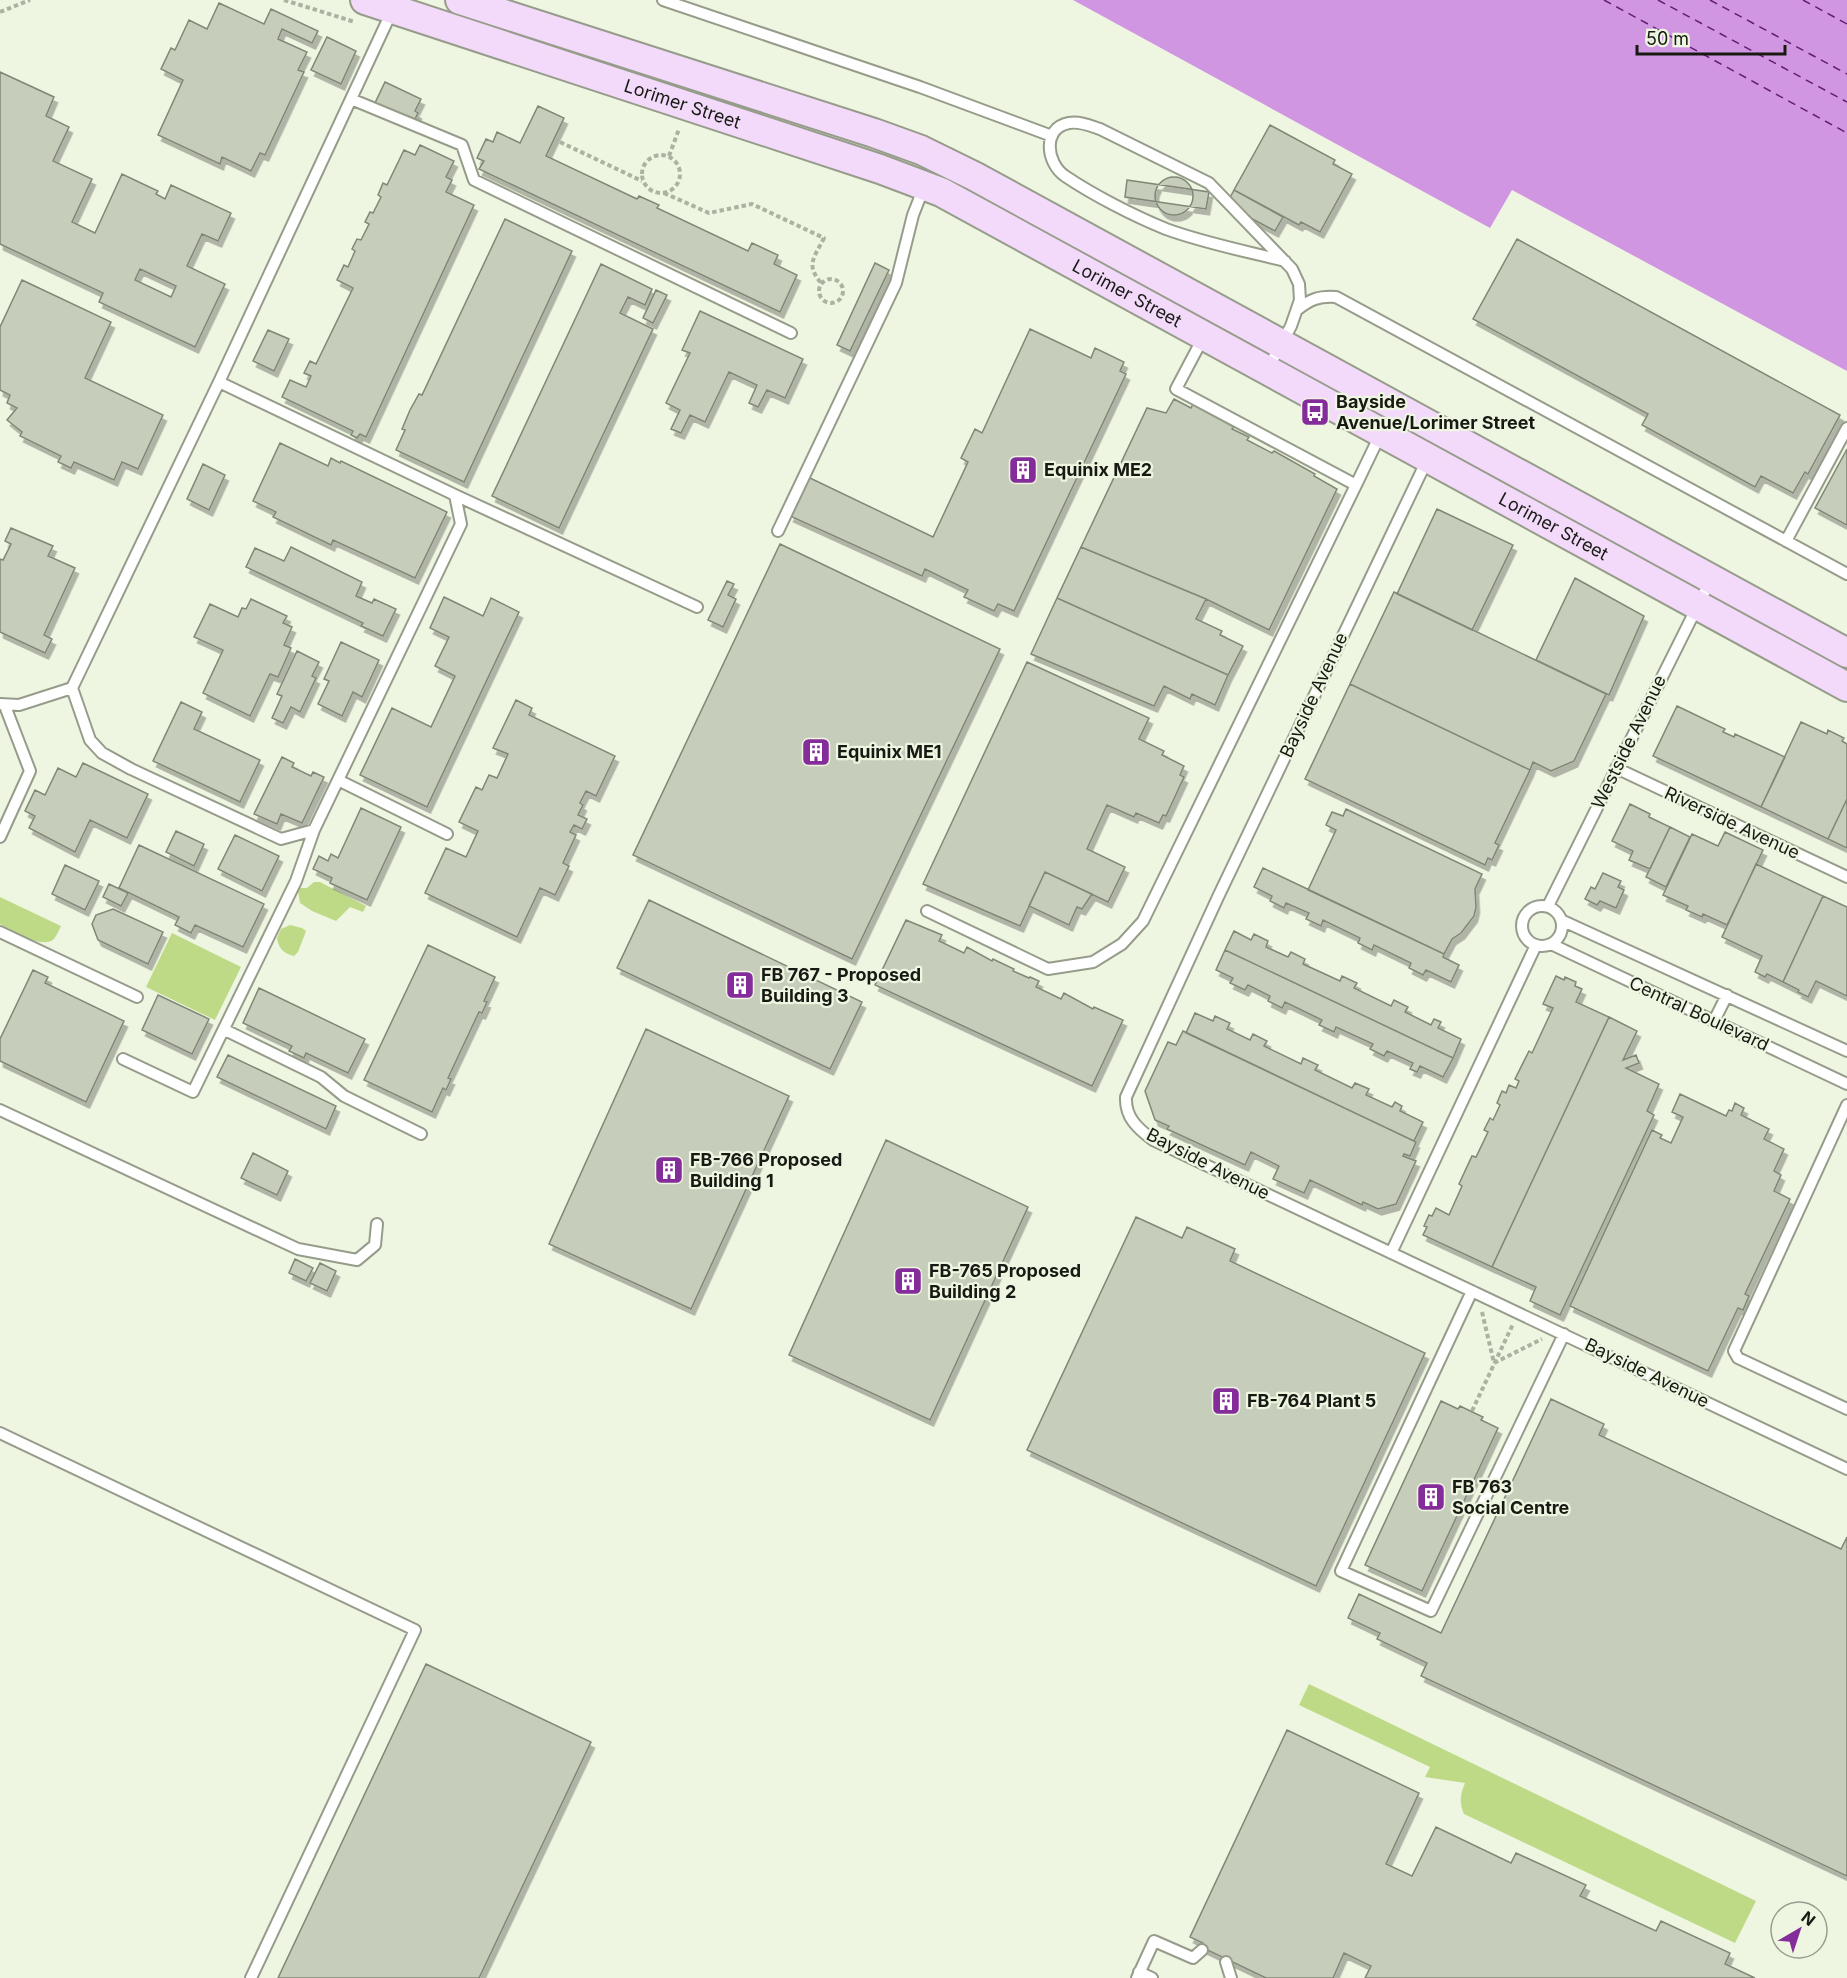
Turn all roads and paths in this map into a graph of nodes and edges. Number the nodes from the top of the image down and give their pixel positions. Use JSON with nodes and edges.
{"nodes":[{"id":1,"x":30,"y":0,"type":"edge"},
{"id":2,"x":284,"y":0,"type":"edge"},
{"id":3,"x":365,"y":0,"type":"edge"},
{"id":4,"x":460,"y":0,"type":"edge"},
{"id":5,"x":663,"y":0,"type":"edge"},
{"id":6,"x":0,"y":12,"type":"edge"},
{"id":7,"x":391,"y":14,"type":"edge"},
{"id":8,"x":679,"y":70,"type":"junction"},
{"id":9,"x":351,"y":99,"type":"junction"},
{"id":10,"x":669,"y":112,"type":"junction"},
{"id":11,"x":1052,"y":136,"type":"junction"},
{"id":12,"x":560,"y":142,"type":"dead end"},
{"id":13,"x":669,"y":156,"type":"junction"},
{"id":14,"x":643,"y":182,"type":"junction"},
{"id":15,"x":925,"y":185,"type":"junction"},
{"id":16,"x":664,"y":193,"type":"junction"},
{"id":17,"x":1285,"y":261,"type":"junction"},
{"id":18,"x":822,"y":284,"type":"junction"},
{"id":19,"x":1297,"y":311,"type":"junction"},
{"id":20,"x":791,"y":333,"type":"dead end"},
{"id":21,"x":1204,"y":336,"type":"junction"},
{"id":22,"x":1281,"y":343,"type":"junction"},
{"id":23,"x":1267,"y":370,"type":"junction"},
{"id":24,"x":219,"y":382,"type":"junction"},
{"id":25,"x":1388,"y":419,"type":"junction"},
{"id":26,"x":1847,"y":428,"type":"edge"},
{"id":27,"x":1435,"y":445,"type":"junction"},
{"id":28,"x":1356,"y":485,"type":"junction"},
{"id":29,"x":455,"y":495,"type":"junction"},
{"id":30,"x":778,"y":531,"type":"dead end"},
{"id":31,"x":1786,"y":540,"type":"junction"},
{"id":32,"x":1847,"y":574,"type":"edge"},
{"id":33,"x":1712,"y":579,"type":"junction"},
{"id":34,"x":1697,"y":605,"type":"junction"},
{"id":35,"x":697,"y":607,"type":"dead end"},
{"id":36,"x":1847,"y":653,"type":"edge"},
{"id":37,"x":1847,"y":687,"type":"edge"},
{"id":38,"x":72,"y":688,"type":"junction"},
{"id":39,"x":3,"y":705,"type":"edge"},
{"id":40,"x":1616,"y":768,"type":"junction"},
{"id":41,"x":338,"y":780,"type":"junction"},
{"id":42,"x":314,"y":830,"type":"junction"},
{"id":43,"x":447,"y":834,"type":"dead end"},
{"id":44,"x":0,"y":837,"type":"edge"},
{"id":45,"x":1847,"y":877,"type":"edge"},
{"id":46,"x":1548,"y":906,"type":"junction"},
{"id":47,"x":927,"y":911,"type":"dead end"},
{"id":48,"x":1562,"y":920,"type":"junction"},
{"id":49,"x":0,"y":932,"type":"edge"},
{"id":50,"x":1551,"y":944,"type":"junction"},
{"id":51,"x":1536,"y":945,"type":"junction"},
{"id":52,"x":1727,"y":995,"type":"junction"},
{"id":53,"x":136,"y":997,"type":"dead end"},
{"id":54,"x":1714,"y":1020,"type":"junction"},
{"id":55,"x":225,"y":1030,"type":"junction"},
{"id":56,"x":1847,"y":1051,"type":"edge"},
{"id":57,"x":123,"y":1059,"type":"dead end"},
{"id":58,"x":1847,"y":1084,"type":"edge"},
{"id":59,"x":1847,"y":1105,"type":"edge"},
{"id":60,"x":0,"y":1110,"type":"edge"},
{"id":61,"x":421,"y":1134,"type":"dead end"},
{"id":62,"x":377,"y":1224,"type":"dead end"},
{"id":63,"x":1391,"y":1253,"type":"junction"},
{"id":64,"x":1475,"y":1292,"type":"junction"},
{"id":65,"x":1518,"y":1313,"type":"junction"},
{"id":66,"x":1561,"y":1333,"type":"junction"},
{"id":67,"x":1494,"y":1364,"type":"junction"},
{"id":68,"x":1847,"y":1409,"type":"edge"},
{"id":69,"x":1472,"y":1411,"type":"dead end"},
{"id":70,"x":0,"y":1433,"type":"edge"},
{"id":71,"x":1847,"y":1469,"type":"edge"},
{"id":72,"x":1202,"y":1950,"type":"dead end"},
{"id":73,"x":1226,"y":1962,"type":"dead end"},
{"id":74,"x":1138,"y":1975,"type":"edge"},
{"id":75,"x":251,"y":1978,"type":"edge"},
{"id":76,"x":1152,"y":1978,"type":"edge"},
{"id":77,"x":1231,"y":1978,"type":"edge"}],
"edges":[{"from":1,"to":6,"type":"path"},
{"from":2,"to":7,"type":"path"},
{"from":3,"to":7,"type":"main road","name":"Lorimer Street"},
{"from":4,"to":8,"type":"main road","name":"Lorimer Street"},
{"from":5,"to":11,"type":"lane"},
{"from":7,"to":9,"type":"lane"},
{"from":7,"to":10,"type":"main road","name":"Lorimer Street"},
{"from":8,"to":10,"type":"main road"},
{"from":8,"to":22,"type":"main road","name":"Lorimer Street"},
{"from":9,"to":20,"type":"lane"},
{"from":9,"to":24,"type":"lane"},
{"from":10,"to":13,"type":"path"},
{"from":10,"to":15,"type":"main road","name":"Lorimer Street"},
{"from":11,"to":17,"type":"lane"},
{"from":11,"to":17,"type":"lane"},
{"from":12,"to":14,"type":"path"},
{"from":13,"to":14,"type":"path"},
{"from":13,"to":16,"type":"path"},
{"from":14,"to":16,"type":"path"},
{"from":15,"to":21,"type":"main road","name":"Lorimer Street"},
{"from":15,"to":30,"type":"lane"},
{"from":16,"to":18,"type":"path"},
{"from":17,"to":19,"type":"lane"},
{"from":18,"to":18,"type":"path"},
{"from":19,"to":22,"type":"lane"},
{"from":19,"to":31,"type":"lane"},
{"from":21,"to":23,"type":"main road","name":"Lorimer Street"},
{"from":21,"to":28,"type":"lane"},
{"from":22,"to":23,"type":"lane"},
{"from":22,"to":25,"type":"main road","name":"Lorimer Street"},
{"from":23,"to":25,"type":"main road","name":"Lorimer Street"},
{"from":24,"to":29,"type":"lane"},
{"from":24,"to":38,"type":"lane"},
{"from":25,"to":27,"type":"main road","name":"Lorimer Street"},
{"from":25,"to":28,"type":"lane"},
{"from":26,"to":31,"type":"lane"},
{"from":27,"to":33,"type":"main road","name":"Lorimer Street"},
{"from":27,"to":34,"type":"main road","name":"Lorimer Street"},
{"from":27,"to":63,"type":"lane","name":"Bayside Avenue"},
{"from":28,"to":47,"type":"lane"},
{"from":29,"to":35,"type":"lane"},
{"from":29,"to":41,"type":"lane"},
{"from":31,"to":32,"type":"lane"},
{"from":33,"to":34,"type":"lane","name":"Westside Avenue"},
{"from":33,"to":36,"type":"main road","name":"Lorimer Street"},
{"from":34,"to":37,"type":"main road","name":"Lorimer Street"},
{"from":34,"to":40,"type":"lane","name":"Westside Avenue"},
{"from":38,"to":39,"type":"lane"},
{"from":38,"to":42,"type":"lane"},
{"from":39,"to":44,"type":"lane"},
{"from":40,"to":45,"type":"lane","name":"Riverside Avenue"},
{"from":40,"to":46,"type":"lane","name":"Westside Avenue"},
{"from":41,"to":42,"type":"lane"},
{"from":41,"to":43,"type":"lane"},
{"from":42,"to":55,"type":"lane"},
{"from":46,"to":48,"type":"lane"},
{"from":46,"to":51,"type":"lane"},
{"from":48,"to":50,"type":"lane"},
{"from":48,"to":52,"type":"lane","name":"Central Boulevard"},
{"from":49,"to":53,"type":"lane"},
{"from":50,"to":51,"type":"lane"},
{"from":50,"to":54,"type":"lane","name":"Central Boulevard"},
{"from":51,"to":63,"type":"lane"},
{"from":52,"to":54,"type":"lane"},
{"from":52,"to":56,"type":"lane","name":"Central Boulevard"},
{"from":54,"to":58,"type":"lane","name":"Central Boulevard"},
{"from":55,"to":57,"type":"lane"},
{"from":55,"to":61,"type":"lane"},
{"from":59,"to":68,"type":"lane"},
{"from":60,"to":62,"type":"lane"},
{"from":63,"to":64,"type":"lane","name":"Bayside Avenue"},
{"from":64,"to":65,"type":"lane","name":"Bayside Avenue"},
{"from":64,"to":66,"type":"lane"},
{"from":64,"to":67,"type":"path"},
{"from":65,"to":66,"type":"lane","name":"Bayside Avenue"},
{"from":65,"to":67,"type":"path"},
{"from":66,"to":67,"type":"path"},
{"from":66,"to":71,"type":"lane","name":"Bayside Avenue"},
{"from":67,"to":69,"type":"path"},
{"from":70,"to":75,"type":"lane"},
{"from":72,"to":74,"type":"lane"},
{"from":73,"to":77,"type":"lane"},
{"from":74,"to":76,"type":"lane"}]}
